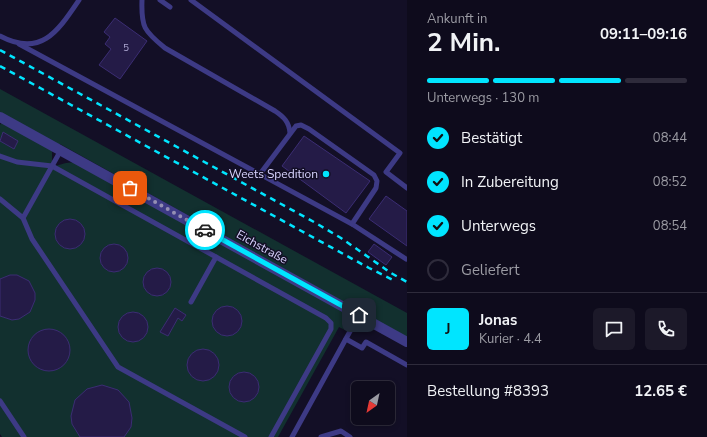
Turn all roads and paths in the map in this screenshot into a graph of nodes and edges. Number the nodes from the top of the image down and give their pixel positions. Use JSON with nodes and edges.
{"nodes":[{"id":1,"x":79,"y":0,"type":"edge"},
{"id":2,"x":142,"y":0,"type":"edge"},
{"id":3,"x":160,"y":0,"type":"edge"},
{"id":4,"x":191,"y":0,"type":"edge"},
{"id":5,"x":170,"y":7,"type":"dead end"},
{"id":6,"x":0,"y":36,"type":"edge"},
{"id":7,"x":19,"y":44,"type":"junction"},
{"id":8,"x":1,"y":120,"type":"edge"},
{"id":9,"x":290,"y":133,"type":"junction"},
{"id":10,"x":61,"y":150,"type":"junction"},
{"id":11,"x":0,"y":156,"type":"edge"},
{"id":12,"x":52,"y":166,"type":"junction"},
{"id":13,"x":260,"y":174,"type":"junction"},
{"id":14,"x":407,"y":188,"type":"edge"},
{"id":15,"x":0,"y":199,"type":"edge"},
{"id":16,"x":23,"y":218,"type":"junction"},
{"id":17,"x":352,"y":224,"type":"junction"},
{"id":18,"x":216,"y":257,"type":"junction"},
{"id":19,"x":406,"y":259,"type":"dead end"},
{"id":20,"x":191,"y":302,"type":"dead end"},
{"id":21,"x":359,"y":315,"type":"junction"},
{"id":22,"x":346,"y":339,"type":"junction"},
{"id":23,"x":407,"y":342,"type":"edge"},
{"id":24,"x":407,"y":365,"type":"edge"},
{"id":25,"x":0,"y":401,"type":"edge"},
{"id":26,"x":24,"y":437,"type":"edge"},
{"id":27,"x":245,"y":437,"type":"edge"},
{"id":28,"x":271,"y":437,"type":"edge"},
{"id":29,"x":292,"y":437,"type":"edge"},
{"id":30,"x":321,"y":437,"type":"edge"},
{"id":31,"x":350,"y":437,"type":"edge"}],
"edges":[{"from":1,"to":7,"type":"lane"},
{"from":2,"to":9,"type":"lane"},
{"from":3,"to":5,"type":"lane"},
{"from":4,"to":14,"type":"lane"},
{"from":6,"to":7,"type":"lane"},
{"from":7,"to":13,"type":"lane"},
{"from":8,"to":10,"type":"street","name":"Eichstraße"},
{"from":9,"to":13,"type":"lane"},
{"from":9,"to":17,"type":"lane"},
{"from":10,"to":12,"type":"lane"},
{"from":10,"to":21,"type":"street","name":"Eichstraße"},
{"from":11,"to":12,"type":"lane"},
{"from":12,"to":16,"type":"lane"},
{"from":12,"to":18,"type":"lane"},
{"from":13,"to":17,"type":"lane"},
{"from":15,"to":16,"type":"lane"},
{"from":16,"to":27,"type":"lane"},
{"from":17,"to":19,"type":"lane"},
{"from":18,"to":20,"type":"lane"},
{"from":18,"to":28,"type":"lane"},
{"from":21,"to":22,"type":"lane"},
{"from":21,"to":23,"type":"street","name":"Eichstraße"},
{"from":22,"to":24,"type":"lane"},
{"from":22,"to":29,"type":"lane"},
{"from":25,"to":26,"type":"lane"},
{"from":30,"to":31,"type":"lane"}]}
